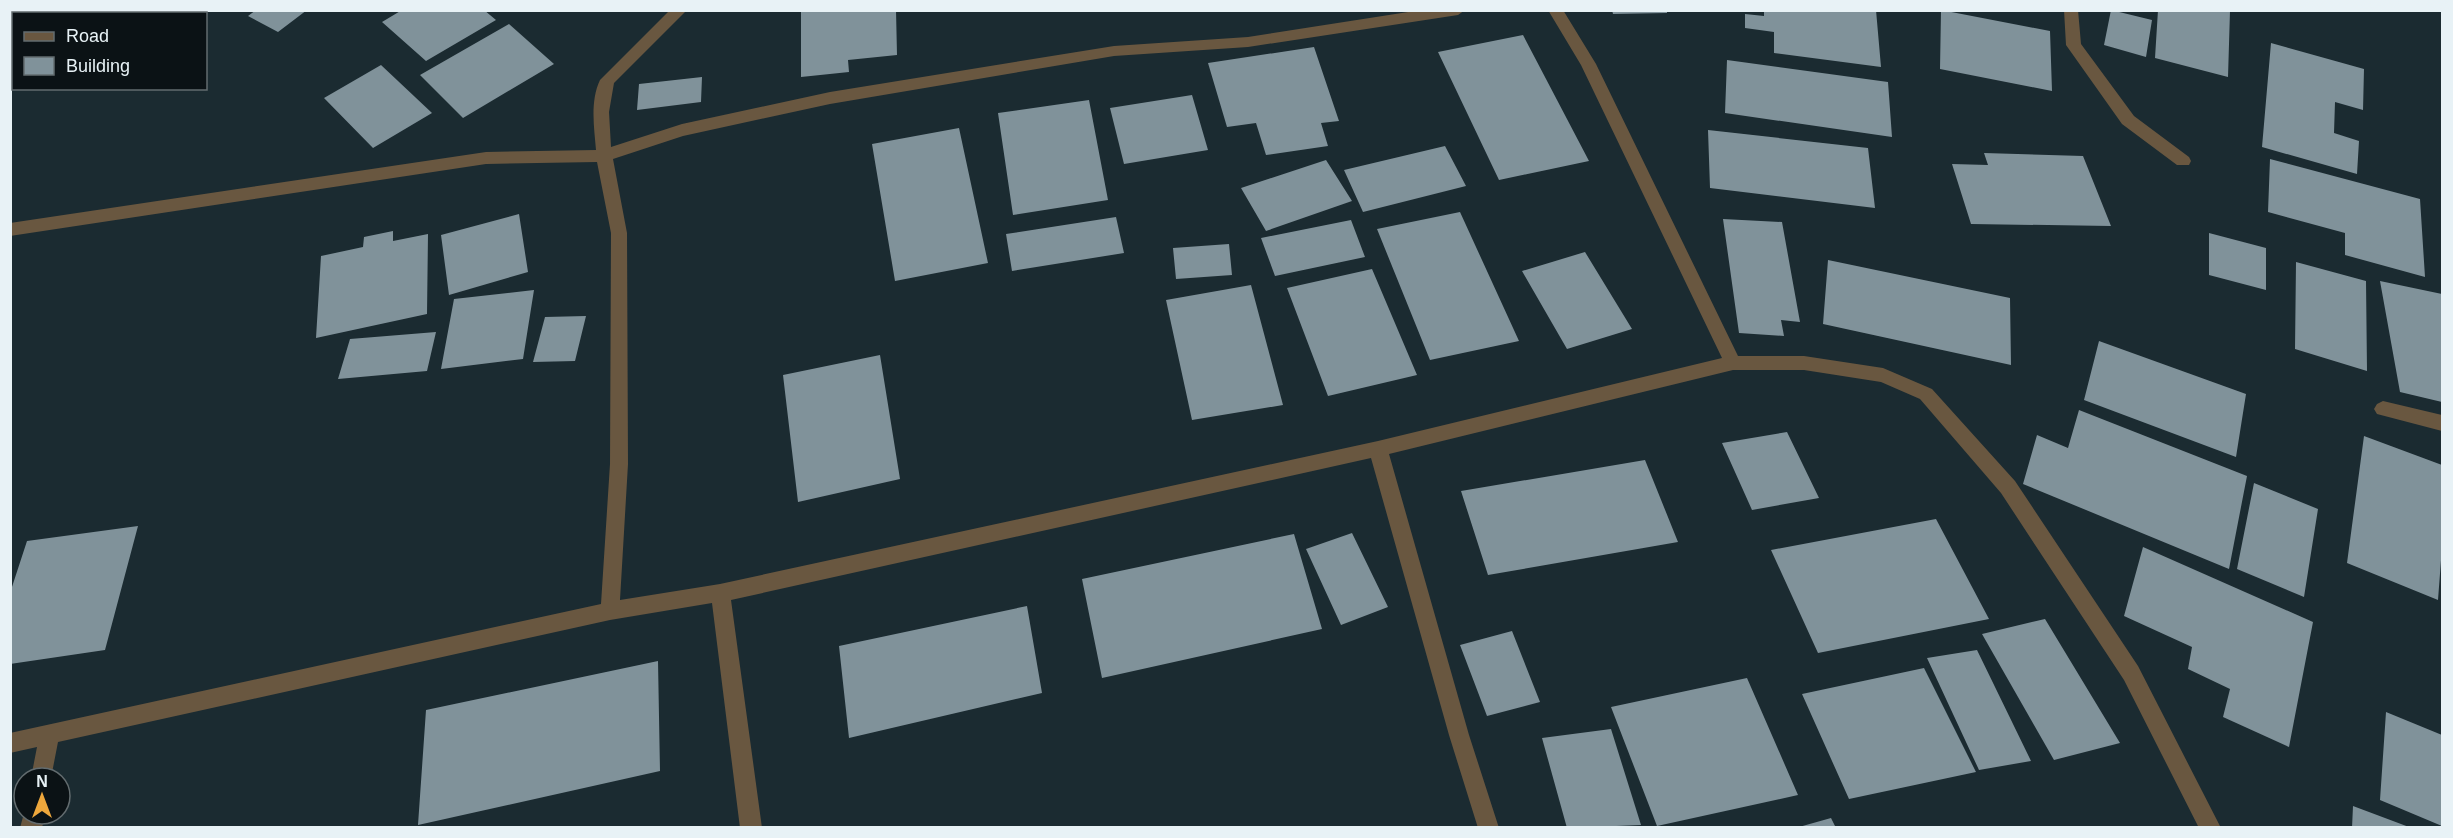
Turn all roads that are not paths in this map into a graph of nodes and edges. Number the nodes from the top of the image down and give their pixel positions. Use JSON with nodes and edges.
{"nodes":[{"id":1,"x":680,"y":10,"type":"edge"},
{"id":2,"x":1458,"y":10,"type":"edge"},
{"id":3,"x":1555,"y":10,"type":"edge"},
{"id":4,"x":2070,"y":10,"type":"edge"},
{"id":5,"x":604,"y":156,"type":"junction"},
{"id":6,"x":2183,"y":161,"type":"dead end"},
{"id":7,"x":10,"y":230,"type":"edge"},
{"id":8,"x":1733,"y":363,"type":"junction"},
{"id":9,"x":2383,"y":409,"type":"dead end"},
{"id":10,"x":2442,"y":423,"type":"edge"},
{"id":11,"x":1378,"y":449,"type":"junction"},
{"id":12,"x":720,"y":593,"type":"junction"},
{"id":13,"x":610,"y":611,"type":"junction"},
{"id":14,"x":49,"y":736,"type":"junction"},
{"id":15,"x":10,"y":743,"type":"edge"},
{"id":16,"x":43,"y":766,"type":"edge"},
{"id":17,"x":751,"y":828,"type":"edge"},
{"id":18,"x":1489,"y":828,"type":"edge"},
{"id":19,"x":2211,"y":828,"type":"edge"}],
"edges":[{"from":1,"to":5,"type":"street"},
{"from":2,"to":5,"type":"street"},
{"from":3,"to":8,"type":"street"},
{"from":4,"to":6,"type":"street"},
{"from":5,"to":7,"type":"street"},
{"from":5,"to":13,"type":"street"},
{"from":8,"to":11,"type":"street"},
{"from":8,"to":19,"type":"street"},
{"from":9,"to":10,"type":"street"},
{"from":11,"to":12,"type":"street"},
{"from":11,"to":18,"type":"street"},
{"from":12,"to":13,"type":"street"},
{"from":12,"to":17,"type":"street"},
{"from":13,"to":14,"type":"street"},
{"from":14,"to":15,"type":"street"},
{"from":14,"to":16,"type":"street"}]}
